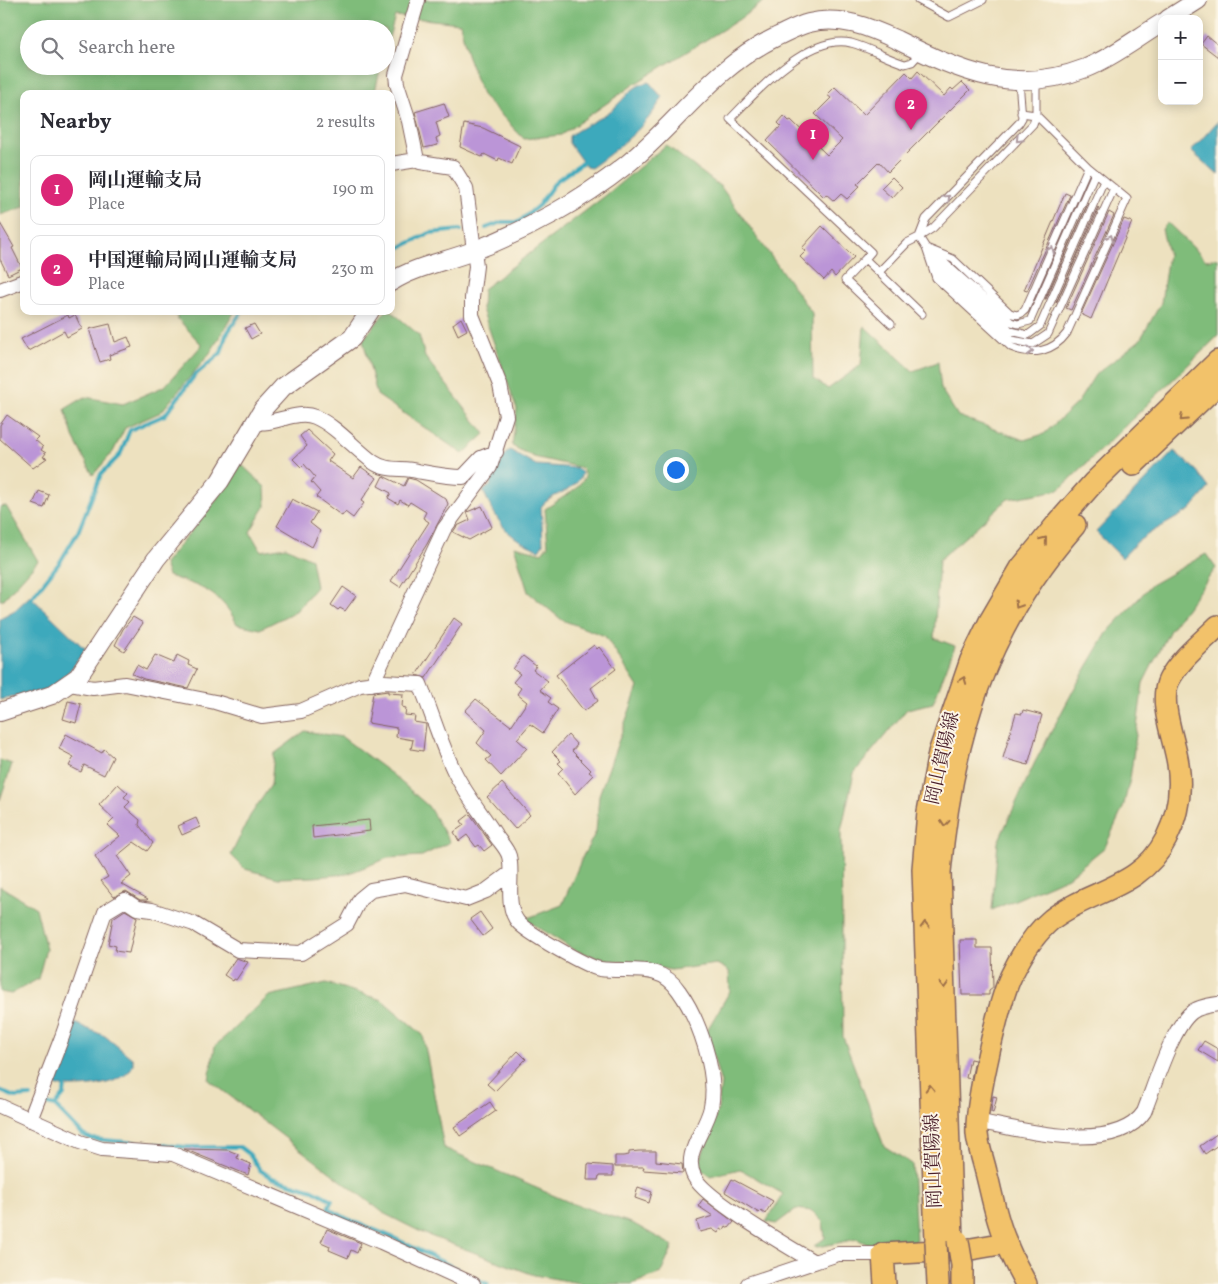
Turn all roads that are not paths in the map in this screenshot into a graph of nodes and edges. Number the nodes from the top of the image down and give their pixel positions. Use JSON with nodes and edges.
{"nodes":[{"id":1,"x":418,"y":0,"type":"edge"},
{"id":2,"x":918,"y":0,"type":"edge"},
{"id":3,"x":983,"y":0,"type":"edge"},
{"id":4,"x":1198,"y":0,"type":"edge"},
{"id":5,"x":1174,"y":15,"type":"edge"},
{"id":6,"x":1158,"y":25,"type":"edge"},
{"id":7,"x":921,"y":52,"type":"junction"},
{"id":8,"x":1028,"y":80,"type":"junction"},
{"id":9,"x":391,"y":89,"type":"edge"},
{"id":10,"x":395,"y":96,"type":"edge"},
{"id":11,"x":1021,"y":113,"type":"junction"},
{"id":12,"x":1036,"y":115,"type":"junction"},
{"id":13,"x":417,"y":160,"type":"junction"},
{"id":14,"x":395,"y":163,"type":"edge"},
{"id":15,"x":1088,"y":167,"type":"junction"},
{"id":16,"x":1095,"y":172,"type":"junction"},
{"id":17,"x":1104,"y":180,"type":"junction"},
{"id":18,"x":1114,"y":188,"type":"junction"},
{"id":19,"x":919,"y":237,"type":"junction"},
{"id":20,"x":926,"y":248,"type":"junction"},
{"id":21,"x":473,"y":251,"type":"junction"},
{"id":22,"x":865,"y":259,"type":"junction"},
{"id":23,"x":878,"y":272,"type":"junction"},
{"id":24,"x":395,"y":280,"type":"edge"},
{"id":25,"x":20,"y":282,"type":"edge"},
{"id":26,"x":0,"y":290,"type":"edge"},
{"id":27,"x":922,"y":314,"type":"dead end"},
{"id":28,"x":367,"y":315,"type":"edge"},
{"id":29,"x":891,"y":324,"type":"dead end"},
{"id":30,"x":1218,"y":360,"type":"edge"},
{"id":31,"x":1218,"y":384,"type":"edge"},
{"id":32,"x":254,"y":422,"type":"junction"},
{"id":33,"x":496,"y":452,"type":"junction"},
{"id":34,"x":1218,"y":626,"type":"edge"},
{"id":35,"x":70,"y":684,"type":"junction"},
{"id":36,"x":372,"y":684,"type":"junction"},
{"id":37,"x":0,"y":712,"type":"edge"},
{"id":38,"x":509,"y":874,"type":"junction"},
{"id":39,"x":1218,"y":1004,"type":"edge"},
{"id":40,"x":0,"y":1106,"type":"edge"},
{"id":41,"x":30,"y":1120,"type":"junction"},
{"id":42,"x":976,"y":1121,"type":"junction"},
{"id":43,"x":949,"y":1241,"type":"junction"},
{"id":44,"x":1006,"y":1243,"type":"junction"},
{"id":45,"x":883,"y":1254,"type":"junction"},
{"id":46,"x":814,"y":1262,"type":"junction"},
{"id":47,"x":951,"y":1275,"type":"edge"},
{"id":48,"x":777,"y":1279,"type":"edge"},
{"id":49,"x":473,"y":1284,"type":"edge"},
{"id":50,"x":748,"y":1284,"type":"edge"},
{"id":51,"x":885,"y":1284,"type":"edge"},
{"id":52,"x":1026,"y":1284,"type":"edge"}],
"edges":[{"from":1,"to":9,"type":"street"},
{"from":2,"to":3,"type":"lane"},
{"from":4,"to":5,"type":"street"},
{"from":6,"to":8,"type":"street"},
{"from":7,"to":8,"type":"street"},
{"from":7,"to":21,"type":"street"},
{"from":7,"to":22,"type":"lane"},
{"from":8,"to":11,"type":"lane"},
{"from":8,"to":12,"type":"lane"},
{"from":10,"to":13,"type":"street"},
{"from":11,"to":12,"type":"lane"},
{"from":19,"to":11,"type":"lane","one_way":true},
{"from":12,"to":15,"type":"lane"},
{"from":12,"to":19,"type":"lane","one_way":true},
{"from":13,"to":14,"type":"street"},
{"from":13,"to":21,"type":"street"},
{"from":15,"to":16,"type":"lane"},
{"from":20,"to":15,"type":"lane","one_way":true},
{"from":16,"to":17,"type":"lane"},
{"from":16,"to":20,"type":"lane"},
{"from":17,"to":18,"type":"lane"},
{"from":17,"to":20,"type":"lane"},
{"from":18,"to":20,"type":"lane"},
{"from":20,"to":18,"type":"lane","one_way":true},
{"from":19,"to":20,"type":"lane"},
{"from":19,"to":23,"type":"lane"},
{"from":21,"to":24,"type":"street"},
{"from":21,"to":33,"type":"street"},
{"from":22,"to":23,"type":"lane"},
{"from":22,"to":29,"type":"lane"},
{"from":23,"to":27,"type":"lane"},
{"from":25,"to":26,"type":"street"},
{"from":28,"to":32,"type":"street"},
{"from":43,"to":30,"type":"main road","name":"岡山賀陽線","one_way":true},
{"from":31,"to":43,"type":"main road","name":"岡山賀陽線","one_way":true},
{"from":32,"to":33,"type":"street"},
{"from":32,"to":35,"type":"street"},
{"from":33,"to":36,"type":"street"},
{"from":34,"to":42,"type":"main road"},
{"from":35,"to":36,"type":"street"},
{"from":35,"to":37,"type":"street"},
{"from":36,"to":38,"type":"street"},
{"from":38,"to":41,"type":"street"},
{"from":38,"to":46,"type":"street"},
{"from":39,"to":42,"type":"street"},
{"from":40,"to":41,"type":"street"},
{"from":41,"to":49,"type":"street"},
{"from":42,"to":44,"type":"main road"},
{"from":43,"to":47,"type":"main road","name":"岡山賀陽線"},
{"from":44,"to":45,"type":"main road"},
{"from":44,"to":52,"type":"main road"},
{"from":45,"to":46,"type":"street"},
{"from":45,"to":51,"type":"main road"},
{"from":46,"to":48,"type":"street"},
{"from":48,"to":50,"type":"street"}]}
